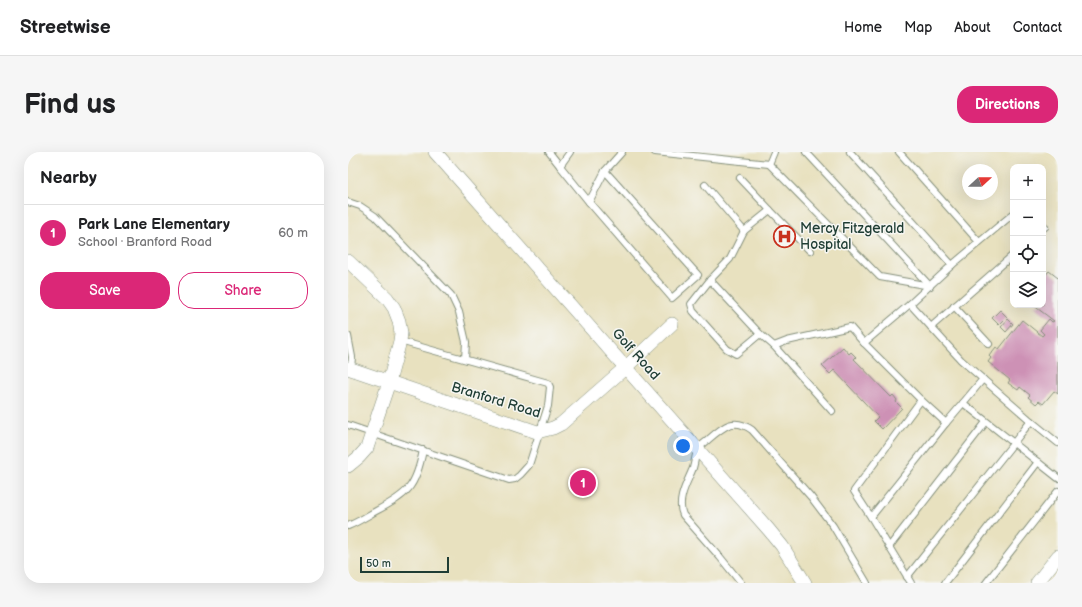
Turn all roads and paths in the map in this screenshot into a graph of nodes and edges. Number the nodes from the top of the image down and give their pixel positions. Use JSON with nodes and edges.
{"nodes":[{"id":1,"x":435,"y":152,"type":"edge"},
{"id":2,"x":549,"y":152,"type":"edge"},
{"id":3,"x":570,"y":152,"type":"edge"},
{"id":4,"x":622,"y":152,"type":"edge"},
{"id":5,"x":655,"y":152,"type":"edge"},
{"id":6,"x":774,"y":152,"type":"edge"},
{"id":7,"x":806,"y":152,"type":"edge"},
{"id":8,"x":850,"y":152,"type":"edge"},
{"id":9,"x":899,"y":152,"type":"edge"},
{"id":10,"x":769,"y":164,"type":"junction"},
{"id":11,"x":560,"y":166,"type":"junction"},
{"id":12,"x":605,"y":171,"type":"junction"},
{"id":13,"x":740,"y":178,"type":"dead end"},
{"id":14,"x":705,"y":185,"type":"dead end"},
{"id":15,"x":348,"y":202,"type":"edge"},
{"id":16,"x":590,"y":202,"type":"junction"},
{"id":17,"x":770,"y":210,"type":"junction"},
{"id":18,"x":1010,"y":216,"type":"edge"},
{"id":19,"x":744,"y":231,"type":"junction"},
{"id":20,"x":979,"y":242,"type":"junction"},
{"id":21,"x":810,"y":250,"type":"dead end"},
{"id":22,"x":1010,"y":258,"type":"edge"},
{"id":23,"x":348,"y":261,"type":"edge"},
{"id":24,"x":952,"y":265,"type":"junction"},
{"id":25,"x":710,"y":280,"type":"junction"},
{"id":26,"x":930,"y":286,"type":"junction"},
{"id":27,"x":910,"y":304,"type":"junction"},
{"id":28,"x":954,"y":306,"type":"junction"},
{"id":29,"x":672,"y":324,"type":"dead end"},
{"id":30,"x":931,"y":327,"type":"junction"},
{"id":31,"x":760,"y":334,"type":"junction"},
{"id":32,"x":348,"y":336,"type":"edge"},
{"id":33,"x":400,"y":341,"type":"junction"},
{"id":34,"x":864,"y":343,"type":"junction"},
{"id":35,"x":989,"y":344,"type":"dead end"},
{"id":36,"x":774,"y":346,"type":"junction"},
{"id":37,"x":465,"y":359,"type":"junction"},
{"id":38,"x":626,"y":367,"type":"junction"},
{"id":39,"x":350,"y":368,"type":"edge"},
{"id":40,"x":983,"y":379,"type":"junction"},
{"id":41,"x":389,"y":382,"type":"junction"},
{"id":42,"x":921,"y":400,"type":"junction"},
{"id":43,"x":963,"y":403,"type":"junction"},
{"id":44,"x":832,"y":411,"type":"dead end"},
{"id":45,"x":1031,"y":421,"type":"junction"},
{"id":46,"x":986,"y":422,"type":"junction"},
{"id":47,"x":946,"y":423,"type":"junction"},
{"id":48,"x":348,"y":425,"type":"edge"},
{"id":49,"x":541,"y":431,"type":"junction"},
{"id":50,"x":372,"y":433,"type":"junction"},
{"id":51,"x":1058,"y":443,"type":"edge"},
{"id":52,"x":1014,"y":444,"type":"junction"},
{"id":53,"x":698,"y":449,"type":"junction"},
{"id":54,"x":423,"y":450,"type":"junction"},
{"id":55,"x":1038,"y":462,"type":"junction"},
{"id":56,"x":348,"y":466,"type":"edge"},
{"id":57,"x":1058,"y":478,"type":"edge"},
{"id":58,"x":1058,"y":491,"type":"edge"},
{"id":59,"x":871,"y":517,"type":"junction"},
{"id":60,"x":348,"y":526,"type":"edge"},
{"id":61,"x":889,"y":547,"type":"junction"},
{"id":62,"x":1058,"y":556,"type":"edge"},
{"id":63,"x":907,"y":577,"type":"junction"},
{"id":64,"x":741,"y":583,"type":"edge"},
{"id":65,"x":805,"y":583,"type":"edge"},
{"id":66,"x":867,"y":583,"type":"edge"},
{"id":67,"x":910,"y":583,"type":"edge"},
{"id":68,"x":945,"y":583,"type":"edge"},
{"id":69,"x":986,"y":583,"type":"edge"},
{"id":70,"x":1037,"y":583,"type":"edge"}],
"edges":[{"from":1,"to":38,"type":"street","name":"Golf Road"},
{"from":2,"to":11,"type":"lane"},
{"from":3,"to":11,"type":"lane"},
{"from":4,"to":12,"type":"lane"},
{"from":5,"to":10,"type":"lane"},
{"from":6,"to":10,"type":"lane"},
{"from":7,"to":26,"type":"lane"},
{"from":8,"to":24,"type":"lane"},
{"from":9,"to":20,"type":"lane"},
{"from":10,"to":26,"type":"lane"},
{"from":11,"to":16,"type":"lane"},
{"from":12,"to":16,"type":"lane"},
{"from":12,"to":16,"type":"lane"},
{"from":13,"to":17,"type":"lane"},
{"from":14,"to":19,"type":"lane"},
{"from":15,"to":37,"type":"lane"},
{"from":17,"to":19,"type":"lane"},
{"from":17,"to":21,"type":"lane"},
{"from":18,"to":20,"type":"lane"},
{"from":19,"to":25,"type":"lane"},
{"from":20,"to":24,"type":"lane"},
{"from":22,"to":28,"type":"lane"},
{"from":23,"to":33,"type":"street"},
{"from":24,"to":26,"type":"lane"},
{"from":25,"to":31,"type":"lane"},
{"from":25,"to":31,"type":"lane"},
{"from":26,"to":27,"type":"lane"},
{"from":27,"to":30,"type":"lane"},
{"from":27,"to":34,"type":"lane"},
{"from":28,"to":30,"type":"lane"},
{"from":28,"to":35,"type":"lane"},
{"from":29,"to":38,"type":"street","name":"Branford Road"},
{"from":30,"to":40,"type":"lane"},
{"from":31,"to":36,"type":"lane"},
{"from":32,"to":39,"type":"lane"},
{"from":33,"to":37,"type":"lane"},
{"from":33,"to":41,"type":"street"},
{"from":34,"to":36,"type":"lane"},
{"from":34,"to":42,"type":"lane"},
{"from":36,"to":44,"type":"lane"},
{"from":37,"to":49,"type":"lane"},
{"from":38,"to":49,"type":"street","name":"Branford Road"},
{"from":38,"to":53,"type":"street","name":"Golf Road"},
{"from":39,"to":41,"type":"street","name":"Branford Road"},
{"from":40,"to":43,"type":"lane"},
{"from":40,"to":45,"type":"lane"},
{"from":41,"to":49,"type":"street","name":"Branford Road"},
{"from":41,"to":50,"type":"street"},
{"from":42,"to":47,"type":"lane"},
{"from":42,"to":59,"type":"lane"},
{"from":43,"to":46,"type":"lane"},
{"from":43,"to":47,"type":"lane"},
{"from":45,"to":51,"type":"lane"},
{"from":45,"to":52,"type":"lane"},
{"from":46,"to":52,"type":"lane"},
{"from":46,"to":61,"type":"lane"},
{"from":47,"to":59,"type":"lane"},
{"from":48,"to":50,"type":"lane"},
{"from":49,"to":54,"type":"lane"},
{"from":50,"to":54,"type":"lane"},
{"from":50,"to":56,"type":"street"},
{"from":52,"to":55,"type":"lane"},
{"from":52,"to":63,"type":"lane"},
{"from":53,"to":64,"type":"lane"},
{"from":53,"to":65,"type":"street","name":"Golf Road"},
{"from":53,"to":66,"type":"lane"},
{"from":54,"to":60,"type":"lane"},
{"from":55,"to":57,"type":"lane"},
{"from":55,"to":68,"type":"lane"},
{"from":58,"to":69,"type":"lane"},
{"from":59,"to":61,"type":"lane"},
{"from":61,"to":63,"type":"lane"},
{"from":62,"to":70,"type":"street"},
{"from":63,"to":67,"type":"lane"}]}
